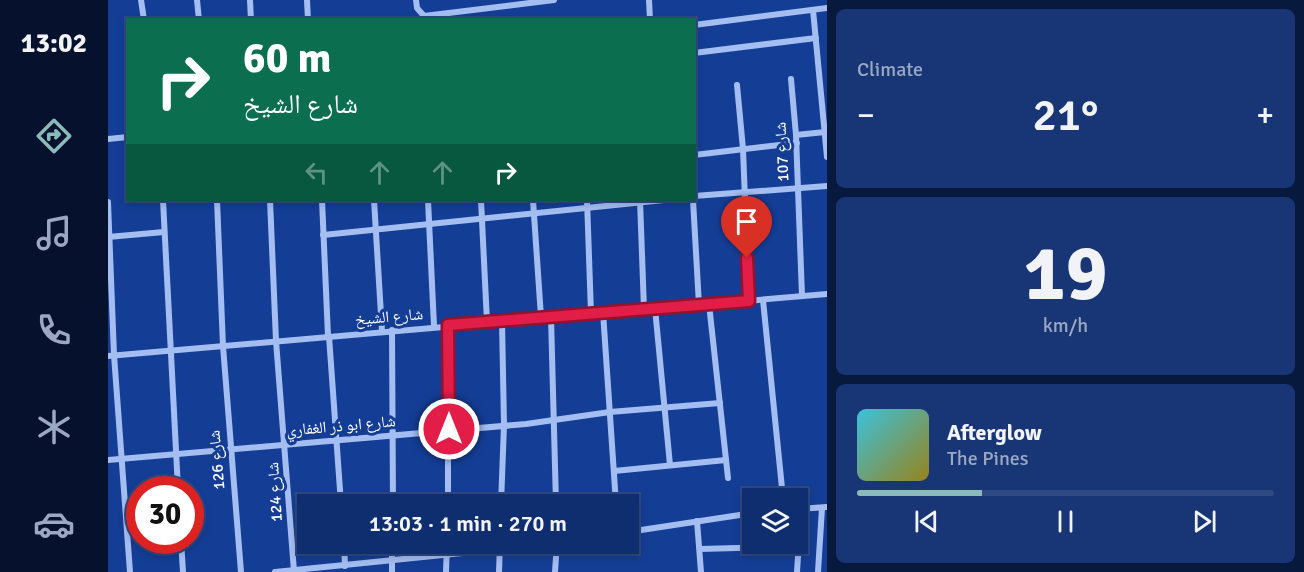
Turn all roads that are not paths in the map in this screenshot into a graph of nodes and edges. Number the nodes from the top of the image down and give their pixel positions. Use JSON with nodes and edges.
{"nodes":[{"id":1,"x":141,"y":0,"type":"edge"},
{"id":2,"x":196,"y":0,"type":"edge"},
{"id":3,"x":250,"y":0,"type":"edge"},
{"id":4,"x":307,"y":0,"type":"edge"},
{"id":5,"x":416,"y":0,"type":"edge"},
{"id":6,"x":488,"y":0,"type":"edge"},
{"id":7,"x":554,"y":0,"type":"edge"},
{"id":8,"x":649,"y":0,"type":"edge"},
{"id":9,"x":489,"y":8,"type":"junction"},
{"id":10,"x":827,"y":8,"type":"edge"},
{"id":11,"x":813,"y":10,"type":"junction"},
{"id":12,"x":144,"y":18,"type":"edge"},
{"id":13,"x":198,"y":18,"type":"edge"},
{"id":14,"x":251,"y":18,"type":"edge"},
{"id":15,"x":309,"y":18,"type":"edge"},
{"id":16,"x":650,"y":18,"type":"edge"},
{"id":17,"x":696,"y":25,"type":"edge"},
{"id":18,"x":816,"y":38,"type":"junction"},
{"id":19,"x":696,"y":53,"type":"edge"},
{"id":20,"x":791,"y":79,"type":"dead end"},
{"id":21,"x":737,"y":85,"type":"dead end"},
{"id":22,"x":826,"y":130,"type":"edge"},
{"id":23,"x":796,"y":135,"type":"junction"},
{"id":24,"x":126,"y":137,"type":"edge"},
{"id":25,"x":108,"y":139,"type":"edge"},
{"id":26,"x":797,"y":143,"type":"junction"},
{"id":27,"x":743,"y":149,"type":"junction"},
{"id":28,"x":696,"y":155,"type":"edge"},
{"id":29,"x":827,"y":157,"type":"edge"},
{"id":30,"x":827,"y":186,"type":"edge"},
{"id":31,"x":798,"y":188,"type":"junction"},
{"id":32,"x":745,"y":192,"type":"junction"},
{"id":33,"x":696,"y":198,"type":"edge"},
{"id":34,"x":163,"y":201,"type":"edge"},
{"id":35,"x":218,"y":201,"type":"edge"},
{"id":36,"x":270,"y":201,"type":"edge"},
{"id":37,"x":322,"y":201,"type":"edge"},
{"id":38,"x":374,"y":201,"type":"edge"},
{"id":39,"x":428,"y":201,"type":"edge"},
{"id":40,"x":481,"y":201,"type":"edge"},
{"id":41,"x":533,"y":201,"type":"edge"},
{"id":42,"x":587,"y":201,"type":"edge"},
{"id":43,"x":640,"y":201,"type":"edge"},
{"id":44,"x":694,"y":201,"type":"edge"},
{"id":45,"x":108,"y":202,"type":"edge"},
{"id":46,"x":587,"y":208,"type":"junction"},
{"id":47,"x":534,"y":215,"type":"junction"},
{"id":48,"x":482,"y":220,"type":"junction"},
{"id":49,"x":430,"y":225,"type":"junction"},
{"id":50,"x":376,"y":230,"type":"junction"},
{"id":51,"x":164,"y":232,"type":"junction"},
{"id":52,"x":323,"y":235,"type":"junction"},
{"id":53,"x":109,"y":237,"type":"edge"},
{"id":54,"x":827,"y":294,"type":"edge"},
{"id":55,"x":802,"y":296,"type":"junction"},
{"id":56,"x":763,"y":300,"type":"junction"},
{"id":57,"x":749,"y":301,"type":"junction"},
{"id":58,"x":709,"y":304,"type":"junction"},
{"id":59,"x":699,"y":305,"type":"junction"},
{"id":60,"x":655,"y":308,"type":"junction"},
{"id":61,"x":644,"y":309,"type":"junction"},
{"id":62,"x":603,"y":312,"type":"junction"},
{"id":63,"x":591,"y":314,"type":"junction"},
{"id":64,"x":551,"y":317,"type":"junction"},
{"id":65,"x":541,"y":318,"type":"junction"},
{"id":66,"x":502,"y":321,"type":"junction"},
{"id":67,"x":487,"y":322,"type":"junction"},
{"id":68,"x":448,"y":325,"type":"junction"},
{"id":69,"x":434,"y":326,"type":"junction"},
{"id":70,"x":392,"y":330,"type":"junction"},
{"id":71,"x":382,"y":331,"type":"junction"},
{"id":72,"x":328,"y":336,"type":"junction"},
{"id":73,"x":276,"y":341,"type":"junction"},
{"id":74,"x":223,"y":346,"type":"junction"},
{"id":75,"x":169,"y":351,"type":"junction"},
{"id":76,"x":111,"y":356,"type":"edge"},
{"id":77,"x":720,"y":403,"type":"junction"},
{"id":78,"x":664,"y":408,"type":"junction"},
{"id":79,"x":610,"y":412,"type":"junction"},
{"id":80,"x":555,"y":419,"type":"junction"},
{"id":81,"x":504,"y":425,"type":"junction"},
{"id":82,"x":449,"y":429,"type":"junction"},
{"id":83,"x":393,"y":434,"type":"junction"},
{"id":84,"x":337,"y":438,"type":"junction"},
{"id":85,"x":285,"y":444,"type":"junction"},
{"id":86,"x":230,"y":450,"type":"junction"},
{"id":87,"x":176,"y":454,"type":"junction"},
{"id":88,"x":122,"y":459,"type":"junction"},
{"id":89,"x":108,"y":460,"type":"edge"},
{"id":90,"x":726,"y":460,"type":"junction"},
{"id":91,"x":670,"y":465,"type":"junction"},
{"id":92,"x":614,"y":471,"type":"junction"},
{"id":93,"x":177,"y":476,"type":"edge"},
{"id":94,"x":728,"y":478,"type":"dead end"},
{"id":95,"x":782,"y":488,"type":"edge"},
{"id":96,"x":340,"y":494,"type":"edge"},
{"id":97,"x":393,"y":494,"type":"edge"},
{"id":98,"x":448,"y":494,"type":"edge"},
{"id":99,"x":501,"y":494,"type":"edge"},
{"id":100,"x":556,"y":494,"type":"edge"},
{"id":101,"x":615,"y":494,"type":"edge"},
{"id":102,"x":824,"y":507,"type":"edge"},
{"id":103,"x":808,"y":508,"type":"edge"},
{"id":104,"x":742,"y":515,"type":"edge"},
{"id":105,"x":697,"y":521,"type":"junction"},
{"id":106,"x":639,"y":530,"type":"edge"},
{"id":107,"x":742,"y":548,"type":"edge"},
{"id":108,"x":700,"y":549,"type":"junction"},
{"id":109,"x":182,"y":554,"type":"edge"},
{"id":110,"x":344,"y":554,"type":"edge"},
{"id":111,"x":392,"y":554,"type":"edge"},
{"id":112,"x":468,"y":554,"type":"edge"},
{"id":113,"x":500,"y":554,"type":"edge"},
{"id":114,"x":557,"y":554,"type":"edge"},
{"id":115,"x":798,"y":554,"type":"edge"},
{"id":116,"x":447,"y":556,"type":"junction"},
{"id":117,"x":392,"y":560,"type":"junction"},
{"id":118,"x":345,"y":566,"type":"junction"},
{"id":119,"x":334,"y":569,"type":"edge"},
{"id":120,"x":292,"y":571,"type":"edge"},
{"id":121,"x":130,"y":572,"type":"edge"},
{"id":122,"x":183,"y":572,"type":"edge"},
{"id":123,"x":241,"y":572,"type":"edge"},
{"id":124,"x":275,"y":572,"type":"edge"},
{"id":125,"x":392,"y":572,"type":"edge"},
{"id":126,"x":446,"y":572,"type":"edge"},
{"id":127,"x":499,"y":572,"type":"edge"},
{"id":128,"x":555,"y":572,"type":"edge"},
{"id":129,"x":701,"y":572,"type":"edge"},
{"id":130,"x":797,"y":572,"type":"edge"},
{"id":131,"x":818,"y":572,"type":"edge"}],
"edges":[{"from":1,"to":12,"type":"street"},
{"from":2,"to":13,"type":"street"},
{"from":3,"to":14,"type":"street"},
{"from":4,"to":15,"type":"street"},
{"from":5,"to":9,"type":"street"},
{"from":6,"to":9,"type":"street"},
{"from":7,"to":9,"type":"street"},
{"from":8,"to":16,"type":"street"},
{"from":10,"to":11,"type":"street"},
{"from":11,"to":17,"type":"street"},
{"from":11,"to":18,"type":"street"},
{"from":18,"to":19,"type":"street"},
{"from":18,"to":22,"type":"street"},
{"from":20,"to":23,"type":"street","name":"شارع 107"},
{"from":21,"to":27,"type":"street"},
{"from":22,"to":23,"type":"street"},
{"from":22,"to":29,"type":"street"},
{"from":23,"to":26,"type":"street","name":"شارع 107"},
{"from":24,"to":25,"type":"street"},
{"from":26,"to":27,"type":"street"},
{"from":26,"to":31,"type":"street","name":"شارع 107"},
{"from":27,"to":28,"type":"street"},
{"from":27,"to":32,"type":"street"},
{"from":30,"to":31,"type":"street"},
{"from":31,"to":32,"type":"street"},
{"from":31,"to":55,"type":"street","name":"شارع 107"},
{"from":32,"to":33,"type":"street"},
{"from":32,"to":57,"type":"street"},
{"from":34,"to":51,"type":"street"},
{"from":35,"to":74,"type":"street","name":"شارع 126"},
{"from":36,"to":73,"type":"street","name":"شارع 124"},
{"from":37,"to":52,"type":"street"},
{"from":38,"to":50,"type":"street"},
{"from":39,"to":49,"type":"street"},
{"from":40,"to":48,"type":"street"},
{"from":41,"to":47,"type":"street"},
{"from":42,"to":46,"type":"street"},
{"from":43,"to":46,"type":"street"},
{"from":43,"to":61,"type":"street"},
{"from":44,"to":59,"type":"street"},
{"from":45,"to":53,"type":"street"},
{"from":46,"to":47,"type":"street"},
{"from":46,"to":63,"type":"street"},
{"from":47,"to":48,"type":"street"},
{"from":47,"to":65,"type":"street"},
{"from":48,"to":49,"type":"street"},
{"from":48,"to":67,"type":"street"},
{"from":49,"to":50,"type":"street"},
{"from":49,"to":69,"type":"street"},
{"from":50,"to":52,"type":"street"},
{"from":50,"to":71,"type":"street"},
{"from":51,"to":53,"type":"street"},
{"from":51,"to":75,"type":"street"},
{"from":52,"to":72,"type":"street"},
{"from":53,"to":76,"type":"street"},
{"from":54,"to":55,"type":"street","name":"شارع الشيخ"},
{"from":55,"to":56,"type":"street","name":"شارع الشيخ"},
{"from":56,"to":57,"type":"street","name":"شارع الشيخ"},
{"from":56,"to":95,"type":"street"},
{"from":57,"to":58,"type":"street","name":"شارع الشيخ"},
{"from":58,"to":59,"type":"street","name":"شارع الشيخ"},
{"from":58,"to":77,"type":"street"},
{"from":59,"to":60,"type":"street","name":"شارع الشيخ"},
{"from":60,"to":61,"type":"street","name":"شارع الشيخ"},
{"from":60,"to":78,"type":"street"},
{"from":61,"to":62,"type":"street","name":"شارع الشيخ"},
{"from":62,"to":63,"type":"street","name":"شارع الشيخ"},
{"from":62,"to":79,"type":"street"},
{"from":63,"to":64,"type":"street","name":"شارع الشيخ"},
{"from":64,"to":65,"type":"street","name":"شارع الشيخ"},
{"from":64,"to":80,"type":"street"},
{"from":65,"to":66,"type":"street","name":"شارع الشيخ"},
{"from":66,"to":67,"type":"street","name":"شارع الشيخ"},
{"from":66,"to":81,"type":"street"},
{"from":67,"to":68,"type":"street","name":"شارع الشيخ"},
{"from":68,"to":69,"type":"street","name":"شارع الشيخ"},
{"from":68,"to":82,"type":"street"},
{"from":69,"to":70,"type":"street","name":"شارع الشيخ"},
{"from":70,"to":71,"type":"street","name":"شارع الشيخ"},
{"from":70,"to":83,"type":"street"},
{"from":71,"to":72,"type":"street","name":"شارع الشيخ"},
{"from":72,"to":73,"type":"street","name":"شارع الشيخ"},
{"from":72,"to":84,"type":"street"},
{"from":73,"to":74,"type":"street","name":"شارع الشيخ"},
{"from":73,"to":85,"type":"street","name":"شارع 124"},
{"from":74,"to":75,"type":"street","name":"شارع الشيخ"},
{"from":74,"to":86,"type":"street","name":"شارع 126"},
{"from":75,"to":76,"type":"street","name":"شارع الشيخ"},
{"from":75,"to":87,"type":"street"},
{"from":76,"to":88,"type":"street"},
{"from":77,"to":78,"type":"street","name":"شارع ابو ذر الغفاري"},
{"from":77,"to":90,"type":"street"},
{"from":78,"to":79,"type":"street","name":"شارع ابو ذر الغفاري"},
{"from":78,"to":91,"type":"street"},
{"from":79,"to":80,"type":"street","name":"شارع ابو ذر الغفاري"},
{"from":79,"to":92,"type":"street"},
{"from":80,"to":81,"type":"street","name":"شارع ابو ذر الغفاري"},
{"from":80,"to":100,"type":"street"},
{"from":81,"to":82,"type":"street","name":"شارع ابو ذر الغفاري"},
{"from":81,"to":99,"type":"street"},
{"from":82,"to":83,"type":"street","name":"شارع ابو ذر الغفاري"},
{"from":82,"to":98,"type":"street"},
{"from":83,"to":84,"type":"street","name":"شارع ابو ذر الغفاري"},
{"from":83,"to":97,"type":"street"},
{"from":84,"to":85,"type":"street","name":"شارع ابو ذر الغفاري"},
{"from":84,"to":96,"type":"street"},
{"from":85,"to":86,"type":"street","name":"شارع ابو ذر الغفاري"},
{"from":85,"to":120,"type":"street","name":"شارع 124"},
{"from":86,"to":87,"type":"street","name":"شارع ابو ذر الغفاري"},
{"from":86,"to":123,"type":"street","name":"شارع 126"},
{"from":87,"to":88,"type":"street","name":"شارع ابو ذر الغفاري"},
{"from":87,"to":93,"type":"street"},
{"from":88,"to":89,"type":"street","name":"شارع ابو ذر الغفاري"},
{"from":88,"to":121,"type":"street"},
{"from":90,"to":91,"type":"street"},
{"from":90,"to":94,"type":"street"},
{"from":91,"to":92,"type":"street"},
{"from":92,"to":101,"type":"street"},
{"from":102,"to":103,"type":"street"},
{"from":102,"to":131,"type":"street"},
{"from":104,"to":105,"type":"street"},
{"from":105,"to":106,"type":"street"},
{"from":105,"to":108,"type":"street"},
{"from":107,"to":108,"type":"street"},
{"from":108,"to":129,"type":"street"},
{"from":109,"to":122,"type":"street"},
{"from":110,"to":118,"type":"street"},
{"from":111,"to":117,"type":"street"},
{"from":112,"to":116,"type":"street"},
{"from":113,"to":127,"type":"street"},
{"from":114,"to":128,"type":"street"},
{"from":115,"to":130,"type":"street"},
{"from":116,"to":117,"type":"street"},
{"from":116,"to":126,"type":"street"},
{"from":117,"to":118,"type":"street"},
{"from":117,"to":125,"type":"street"},
{"from":118,"to":119,"type":"street"},
{"from":119,"to":120,"type":"street"},
{"from":120,"to":124,"type":"street"}]}
